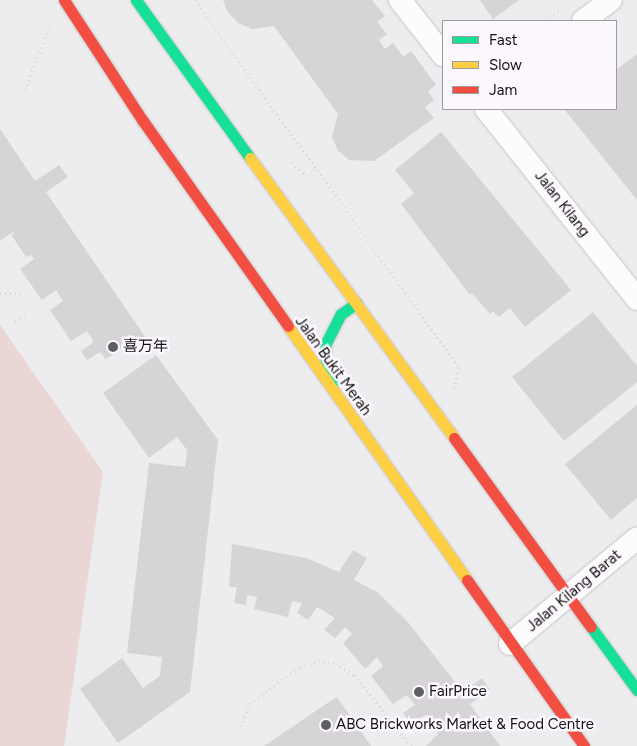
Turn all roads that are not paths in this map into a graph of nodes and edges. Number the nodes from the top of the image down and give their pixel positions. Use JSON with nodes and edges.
{"nodes":[{"id":1,"x":64,"y":0,"type":"edge"},
{"id":2,"x":136,"y":0,"type":"edge"},
{"id":3,"x":400,"y":0,"type":"edge"},
{"id":4,"x":610,"y":0,"type":"edge"},
{"id":5,"x":584,"y":20,"type":"edge"},
{"id":6,"x":442,"y":54,"type":"edge"},
{"id":7,"x":487,"y":110,"type":"edge"},
{"id":8,"x":637,"y":299,"type":"edge"},
{"id":9,"x":357,"y":303,"type":"junction"},
{"id":10,"x":347,"y":410,"type":"junction"},
{"id":11,"x":637,"y":538,"type":"edge"},
{"id":12,"x":569,"y":597,"type":"junction"},
{"id":13,"x":510,"y":644,"type":"junction"},
{"id":14,"x":637,"y":690,"type":"edge"},
{"id":15,"x":584,"y":746,"type":"edge"}],
"edges":[{"from":1,"to":10,"type":"main road","name":"Jalan Bukit Merah"},
{"from":2,"to":9,"type":"main road"},
{"from":3,"to":6,"type":"street"},
{"from":4,"to":5,"type":"street"},
{"from":7,"to":8,"type":"street","name":"Jalan Kilang"},
{"from":9,"to":10,"type":"main road"},
{"from":9,"to":12,"type":"main road"},
{"from":10,"to":13,"type":"main road","name":"Jalan Bukit Merah"},
{"from":11,"to":12,"type":"street","name":"Jalan Kilang Barat"},
{"from":12,"to":13,"type":"street","name":"Jalan Kilang Barat"},
{"from":12,"to":14,"type":"main road"},
{"from":13,"to":15,"type":"main road","name":"Jalan Bukit Merah"}]}
